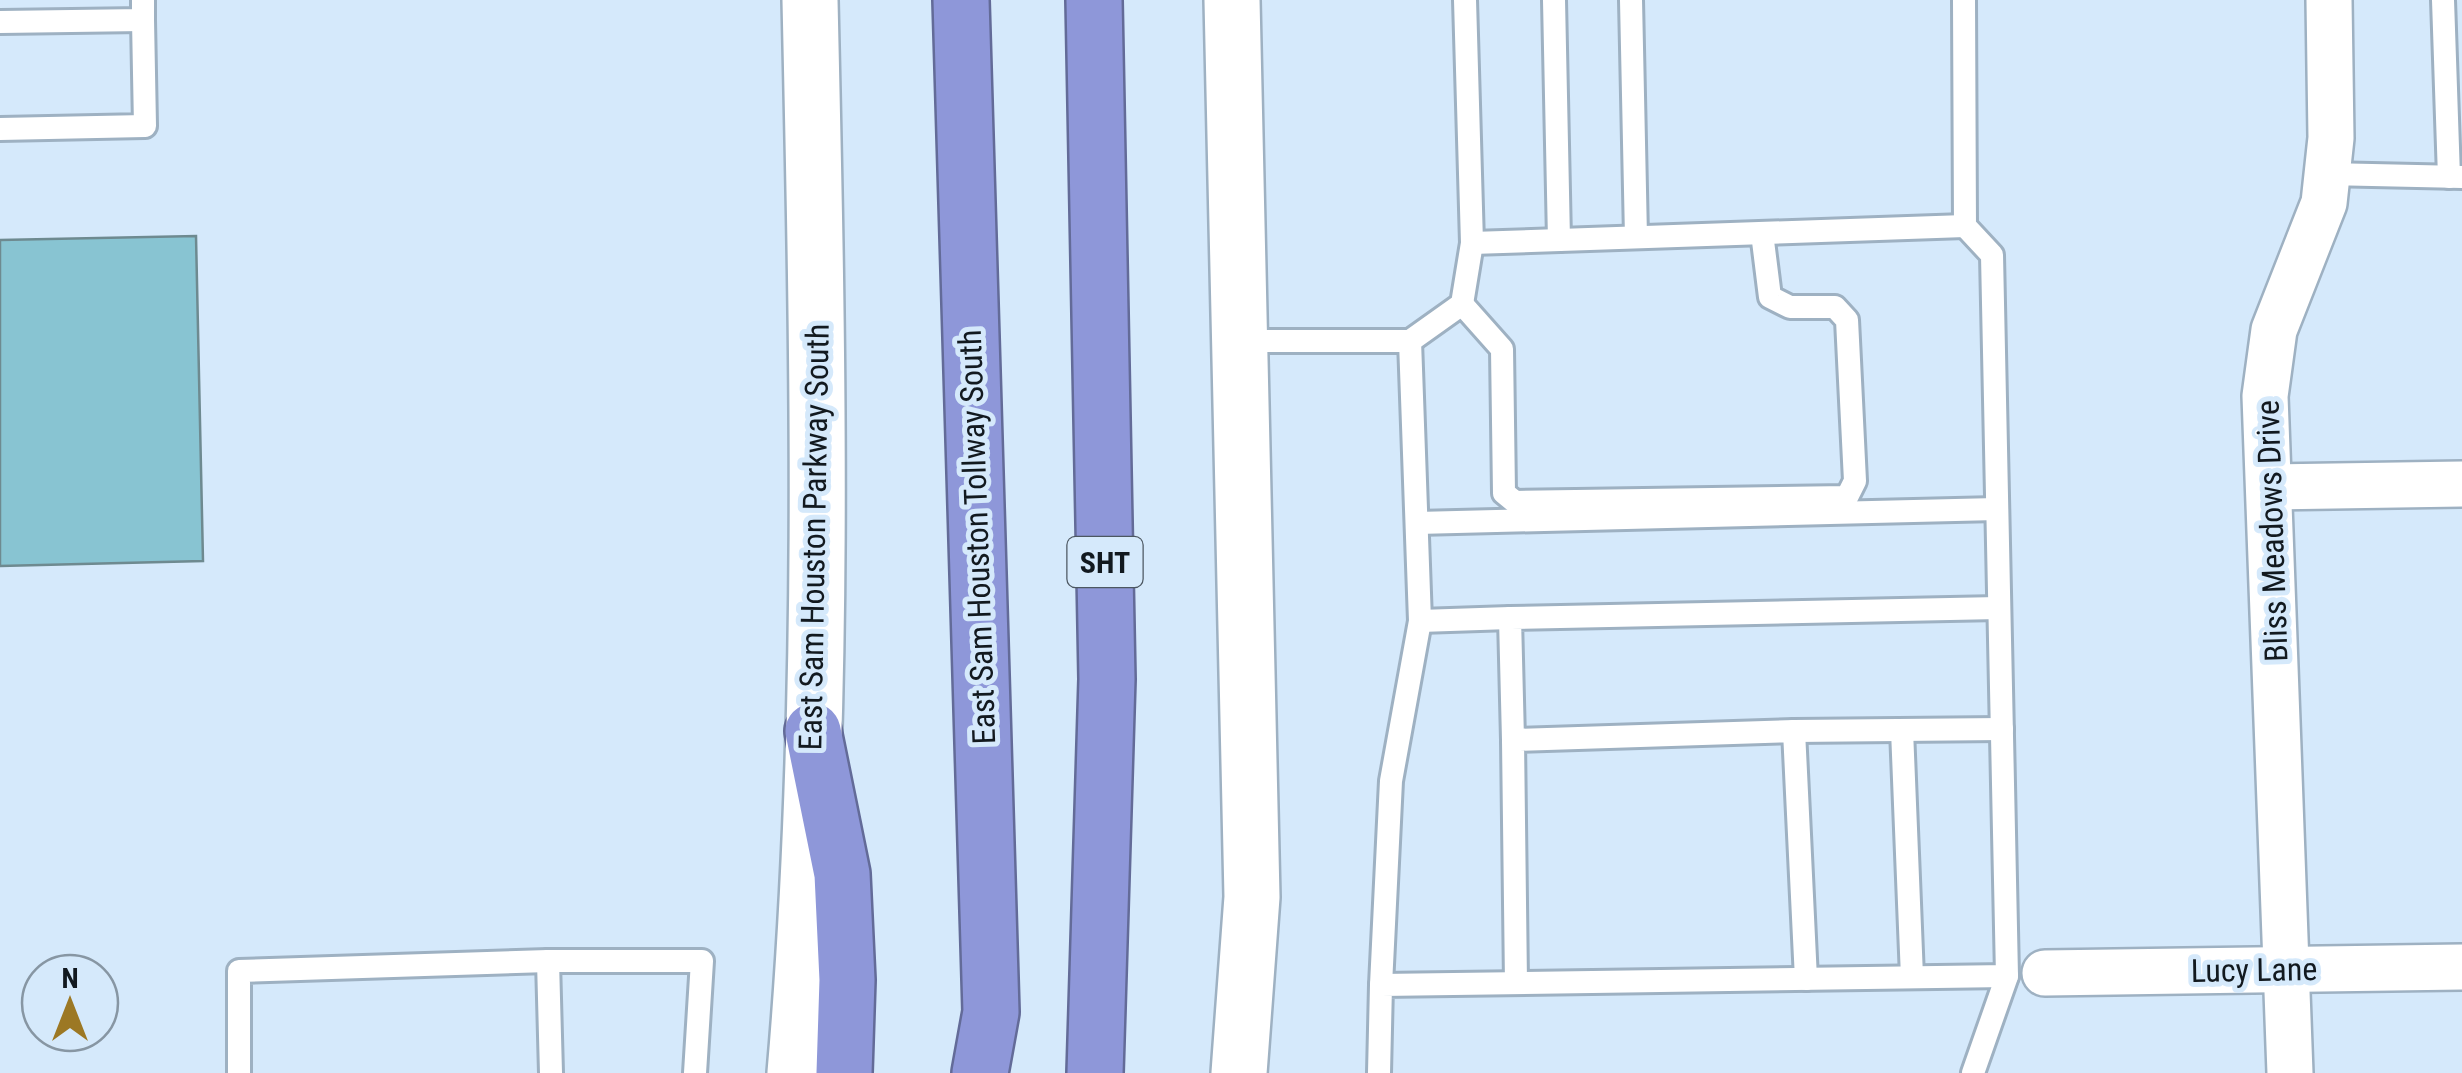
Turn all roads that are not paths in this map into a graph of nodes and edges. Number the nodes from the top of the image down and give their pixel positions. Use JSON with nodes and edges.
{"nodes":[{"id":1,"x":961,"y":0,"type":"edge"},
{"id":2,"x":1466,"y":0,"type":"edge"},
{"id":3,"x":1554,"y":0,"type":"edge"},
{"id":4,"x":1631,"y":0,"type":"edge"},
{"id":5,"x":1964,"y":0,"type":"edge"},
{"id":6,"x":2328,"y":0,"type":"edge"},
{"id":7,"x":2444,"y":0,"type":"edge"},
{"id":8,"x":812,"y":2,"type":"edge"},
{"id":9,"x":1229,"y":5,"type":"edge"},
{"id":10,"x":143,"y":10,"type":"edge"},
{"id":11,"x":0,"y":22,"type":"edge"},
{"id":12,"x":1094,"y":26,"type":"edge"},
{"id":13,"x":2455,"y":84,"type":"edge"},
{"id":14,"x":0,"y":129,"type":"edge"},
{"id":15,"x":2327,"y":174,"type":"junction"},
{"id":16,"x":2455,"y":177,"type":"edge"},
{"id":17,"x":1966,"y":226,"type":"junction"},
{"id":18,"x":1762,"y":233,"type":"junction"},
{"id":19,"x":1636,"y":237,"type":"junction"},
{"id":20,"x":1559,"y":240,"type":"junction"},
{"id":21,"x":1472,"y":243,"type":"junction"},
{"id":22,"x":1462,"y":304,"type":"junction"},
{"id":23,"x":1240,"y":341,"type":"junction"},
{"id":24,"x":1410,"y":341,"type":"junction"},
{"id":25,"x":2462,"y":484,"type":"edge"},
{"id":26,"x":2268,"y":487,"type":"junction"},
{"id":27,"x":1998,"y":509,"type":"junction"},
{"id":28,"x":1417,"y":523,"type":"junction"},
{"id":29,"x":1999,"y":608,"type":"junction"},
{"id":30,"x":1510,"y":618,"type":"junction"},
{"id":31,"x":1420,"y":621,"type":"junction"},
{"id":32,"x":2002,"y":729,"type":"junction"},
{"id":33,"x":812,"y":730,"type":"junction"},
{"id":34,"x":1902,"y":730,"type":"junction"},
{"id":35,"x":1794,"y":731,"type":"junction"},
{"id":36,"x":1513,"y":740,"type":"junction"},
{"id":37,"x":548,"y":961,"type":"junction"},
{"id":38,"x":2462,"y":967,"type":"edge"},
{"id":39,"x":2289,"y":970,"type":"junction"},
{"id":40,"x":2026,"y":975,"type":"junction"},
{"id":41,"x":1912,"y":977,"type":"junction"},
{"id":42,"x":1806,"y":979,"type":"junction"},
{"id":43,"x":1516,"y":983,"type":"junction"},
{"id":44,"x":1382,"y":985,"type":"junction"},
{"id":45,"x":239,"y":1073,"type":"edge"},
{"id":46,"x":551,"y":1073,"type":"edge"},
{"id":47,"x":695,"y":1073,"type":"edge"},
{"id":48,"x":795,"y":1073,"type":"edge"},
{"id":49,"x":844,"y":1073,"type":"edge"},
{"id":50,"x":980,"y":1073,"type":"edge"},
{"id":51,"x":1095,"y":1073,"type":"edge"},
{"id":52,"x":1239,"y":1073,"type":"edge"},
{"id":53,"x":1378,"y":1073,"type":"edge"},
{"id":54,"x":1973,"y":1073,"type":"edge"},
{"id":55,"x":2290,"y":1073,"type":"edge"}],
"edges":[{"from":1,"to":50,"type":"highway","name":"East Sam Houston Tollway South"},
{"from":2,"to":21,"type":"lane"},
{"from":3,"to":20,"type":"lane"},
{"from":4,"to":19,"type":"lane"},
{"from":5,"to":17,"type":"lane"},
{"from":6,"to":15,"type":"street","name":"Bliss Meadows Drive"},
{"from":7,"to":13,"type":"lane"},
{"from":8,"to":33,"type":"main road","name":"East Sam Houston Parkway South"},
{"from":9,"to":23,"type":"main road"},
{"from":10,"to":11,"type":"lane"},
{"from":10,"to":14,"type":"lane"},
{"from":12,"to":51,"type":"highway","number":"SHT"},
{"from":13,"to":16,"type":"lane"},
{"from":15,"to":16,"type":"lane"},
{"from":15,"to":26,"type":"street","name":"Bliss Meadows Drive"},
{"from":17,"to":18,"type":"lane"},
{"from":17,"to":27,"type":"lane"},
{"from":18,"to":19,"type":"lane"},
{"from":18,"to":22,"type":"lane"},
{"from":19,"to":20,"type":"lane"},
{"from":20,"to":21,"type":"lane"},
{"from":21,"to":22,"type":"lane"},
{"from":22,"to":24,"type":"lane"},
{"from":23,"to":24,"type":"lane"},
{"from":23,"to":52,"type":"main road"},
{"from":24,"to":28,"type":"lane"},
{"from":25,"to":26,"type":"street"},
{"from":26,"to":39,"type":"street","name":"Bliss Meadows Drive"},
{"from":27,"to":28,"type":"lane"},
{"from":27,"to":29,"type":"lane"},
{"from":28,"to":31,"type":"lane"},
{"from":29,"to":30,"type":"lane"},
{"from":29,"to":32,"type":"lane"},
{"from":30,"to":31,"type":"lane"},
{"from":30,"to":36,"type":"lane"},
{"from":31,"to":44,"type":"lane"},
{"from":32,"to":34,"type":"lane"},
{"from":32,"to":40,"type":"lane"},
{"from":33,"to":48,"type":"main road","name":"East Sam Houston Parkway South"},
{"from":33,"to":49,"type":"highway"},
{"from":34,"to":35,"type":"lane"},
{"from":34,"to":41,"type":"lane"},
{"from":35,"to":36,"type":"lane"},
{"from":35,"to":42,"type":"lane"},
{"from":36,"to":43,"type":"lane"},
{"from":37,"to":45,"type":"lane"},
{"from":37,"to":46,"type":"lane"},
{"from":37,"to":47,"type":"lane"},
{"from":38,"to":39,"type":"street","name":"Lucy Lane"},
{"from":39,"to":40,"type":"street","name":"Lucy Lane"},
{"from":39,"to":55,"type":"street","name":"Bliss Meadows Drive"},
{"from":40,"to":41,"type":"lane"},
{"from":40,"to":54,"type":"lane"},
{"from":41,"to":42,"type":"lane"},
{"from":42,"to":43,"type":"lane"},
{"from":43,"to":44,"type":"lane"},
{"from":44,"to":53,"type":"lane"}]}
